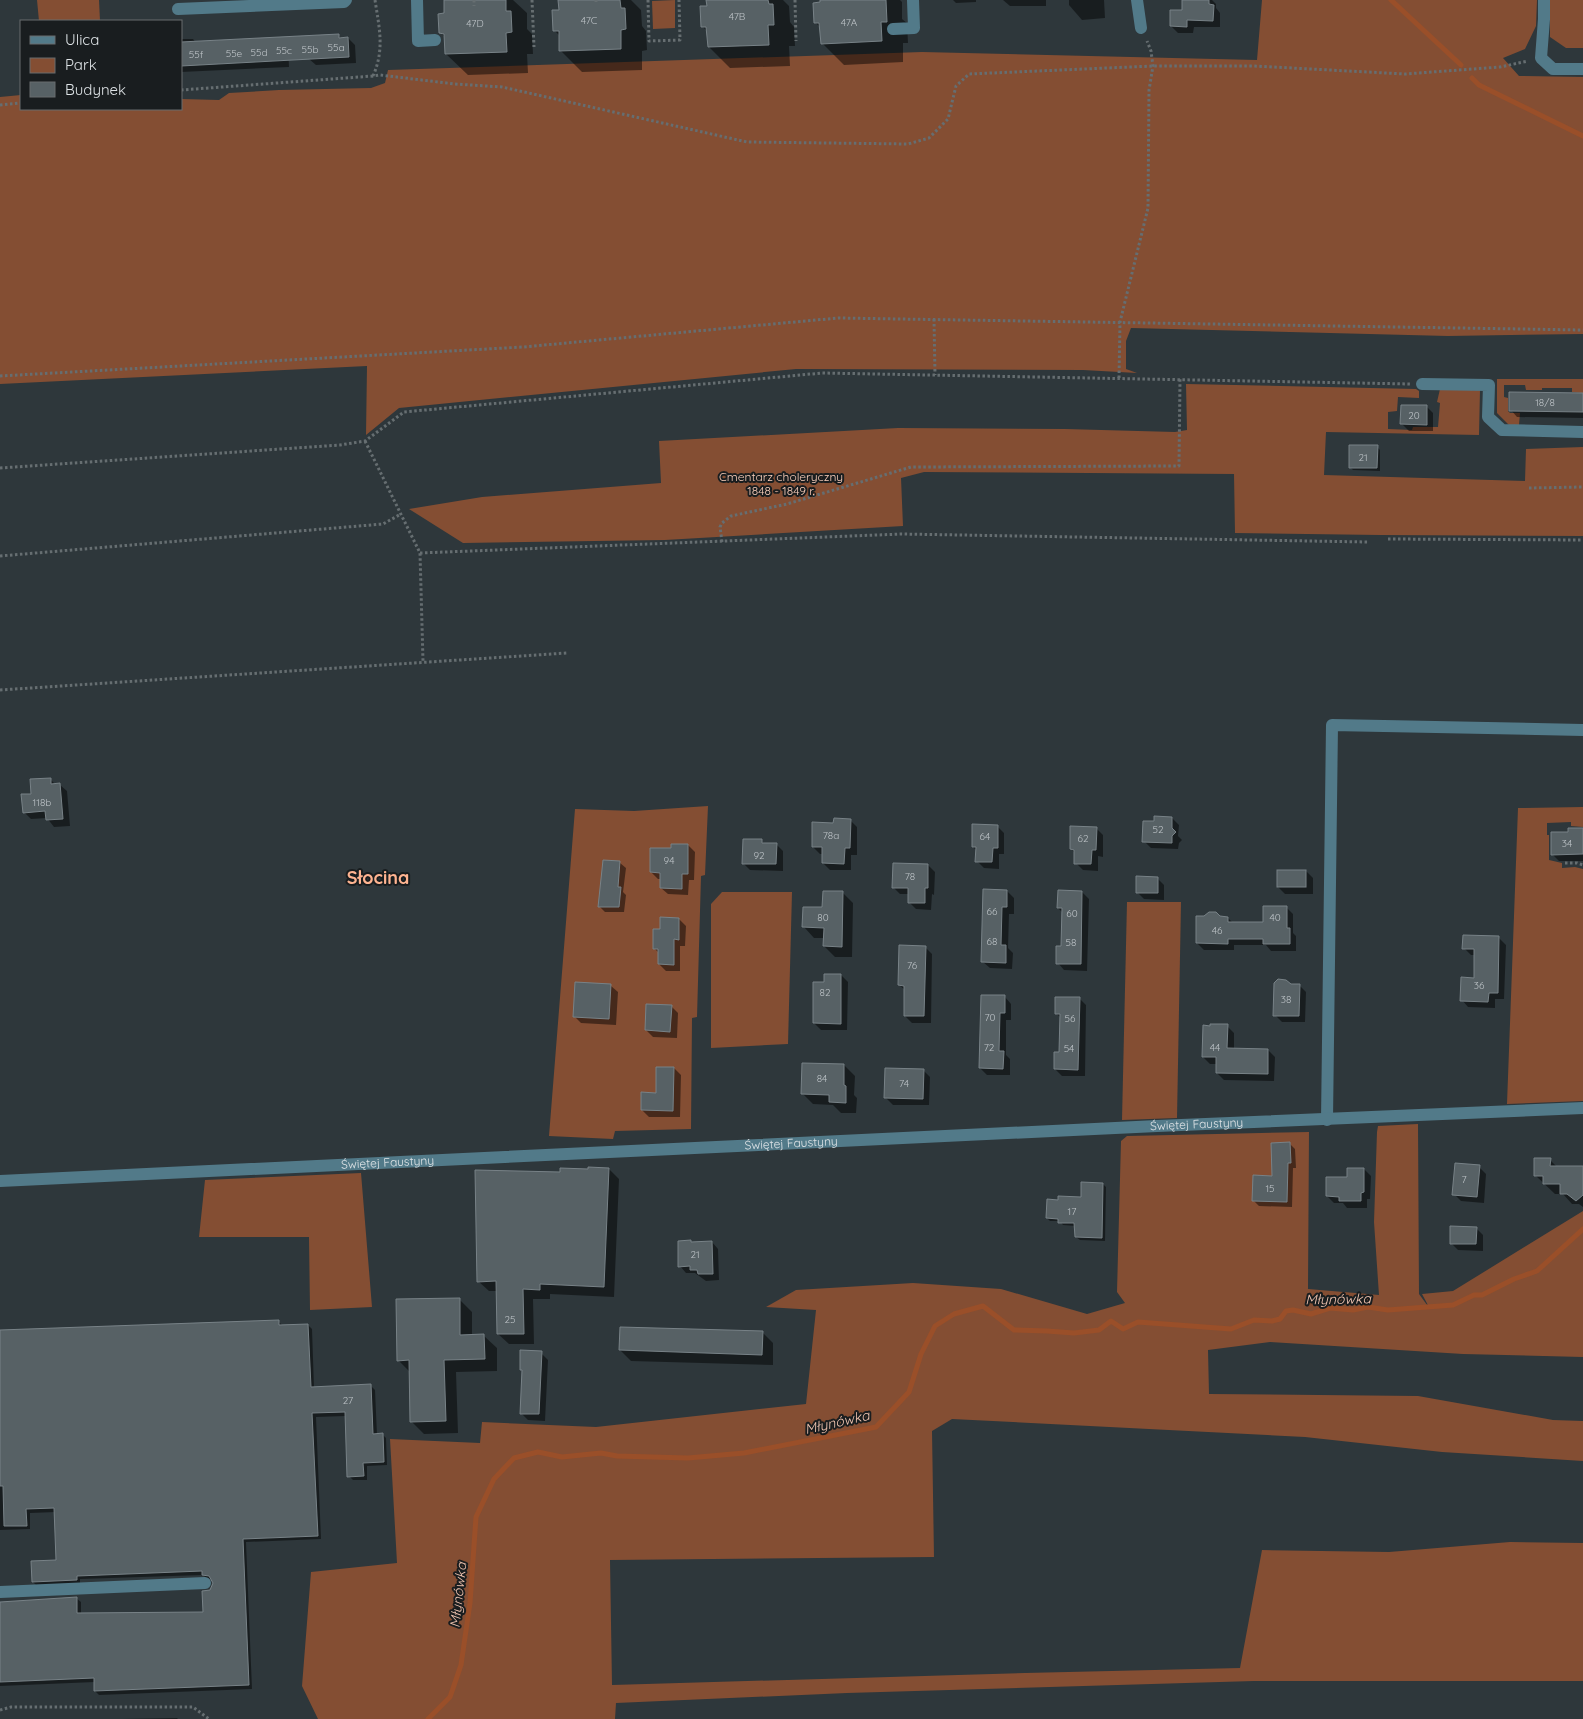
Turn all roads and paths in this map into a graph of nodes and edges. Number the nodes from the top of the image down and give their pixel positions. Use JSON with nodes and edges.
{"nodes":[{"id":1,"x":346,"y":0,"type":"edge"},
{"id":2,"x":375,"y":0,"type":"edge"},
{"id":3,"x":417,"y":0,"type":"edge"},
{"id":4,"x":474,"y":0,"type":"edge"},
{"id":5,"x":532,"y":0,"type":"edge"},
{"id":6,"x":648,"y":0,"type":"edge"},
{"id":7,"x":679,"y":0,"type":"edge"},
{"id":8,"x":795,"y":0,"type":"edge"},
{"id":9,"x":913,"y":0,"type":"edge"},
{"id":10,"x":1137,"y":0,"type":"edge"},
{"id":11,"x":1544,"y":0,"type":"edge"},
{"id":12,"x":474,"y":6,"type":"dead end"},
{"id":13,"x":178,"y":9,"type":"dead end"},
{"id":14,"x":1141,"y":28,"type":"joint"},
{"id":15,"x":893,"y":29,"type":"dead end"},
{"id":16,"x":435,"y":40,"type":"dead end"},
{"id":17,"x":796,"y":41,"type":"dead end"},
{"id":18,"x":534,"y":47,"type":"dead end"},
{"id":19,"x":1541,"y":58,"type":"junction"},
{"id":20,"x":1153,"y":66,"type":"junction"},
{"id":21,"x":1583,"y":69,"type":"edge"},
{"id":22,"x":373,"y":76,"type":"junction"},
{"id":23,"x":182,"y":90,"type":"edge"},
{"id":24,"x":20,"y":103,"type":"edge"},
{"id":25,"x":0,"y":105,"type":"edge"},
{"id":26,"x":934,"y":319,"type":"junction"},
{"id":27,"x":1120,"y":322,"type":"junction"},
{"id":28,"x":1583,"y":330,"type":"edge"},
{"id":29,"x":935,"y":375,"type":"junction"},
{"id":30,"x":0,"y":376,"type":"edge"},
{"id":31,"x":1119,"y":378,"type":"junction"},
{"id":32,"x":1180,"y":379,"type":"junction"},
{"id":33,"x":1422,"y":384,"type":"joint"},
{"id":34,"x":1583,"y":432,"type":"edge"},
{"id":35,"x":366,"y":441,"type":"junction"},
{"id":36,"x":0,"y":468,"type":"edge"},
{"id":37,"x":1583,"y":487,"type":"edge"},
{"id":38,"x":1530,"y":488,"type":"dead end"},
{"id":39,"x":401,"y":514,"type":"junction"},
{"id":40,"x":1388,"y":539,"type":"dead end"},
{"id":41,"x":1583,"y":540,"type":"edge"},
{"id":42,"x":722,"y":542,"type":"junction"},
{"id":43,"x":1368,"y":542,"type":"dead end"},
{"id":44,"x":420,"y":553,"type":"junction"},
{"id":45,"x":0,"y":556,"type":"edge"},
{"id":46,"x":567,"y":653,"type":"dead end"},
{"id":47,"x":423,"y":661,"type":"junction"},
{"id":48,"x":0,"y":690,"type":"edge"},
{"id":49,"x":1583,"y":730,"type":"edge"},
{"id":50,"x":1565,"y":863,"type":"dead end"},
{"id":51,"x":1583,"y":865,"type":"edge"},
{"id":52,"x":1583,"y":1108,"type":"edge"},
{"id":53,"x":1327,"y":1120,"type":"junction"},
{"id":54,"x":0,"y":1181,"type":"edge"},
{"id":55,"x":206,"y":1583,"type":"dead end"},
{"id":56,"x":0,"y":1592,"type":"edge"},
{"id":57,"x":0,"y":1710,"type":"edge"},
{"id":58,"x":209,"y":1719,"type":"edge"}],
"edges":[{"from":1,"to":13,"type":"street"},
{"from":2,"to":22,"type":"path"},
{"from":3,"to":16,"type":"street"},
{"from":4,"to":12,"type":"path"},
{"from":5,"to":18,"type":"path"},
{"from":6,"to":7,"type":"path"},
{"from":8,"to":17,"type":"path"},
{"from":9,"to":15,"type":"street"},
{"from":10,"to":14,"type":"street"},
{"from":11,"to":19,"type":"street"},
{"from":14,"to":20,"type":"path"},
{"from":19,"to":20,"type":"path"},
{"from":19,"to":21,"type":"street"},
{"from":20,"to":22,"type":"path"},
{"from":20,"to":27,"type":"path"},
{"from":22,"to":23,"type":"path"},
{"from":24,"to":25,"type":"path"},
{"from":26,"to":27,"type":"path"},
{"from":26,"to":29,"type":"path"},
{"from":26,"to":30,"type":"path"},
{"from":27,"to":28,"type":"path"},
{"from":27,"to":31,"type":"path"},
{"from":29,"to":31,"type":"path"},
{"from":29,"to":35,"type":"path"},
{"from":31,"to":32,"type":"path"},
{"from":32,"to":33,"type":"path"},
{"from":32,"to":42,"type":"path"},
{"from":33,"to":34,"type":"street"},
{"from":35,"to":36,"type":"path"},
{"from":35,"to":39,"type":"path"},
{"from":37,"to":38,"type":"path"},
{"from":39,"to":44,"type":"path"},
{"from":39,"to":45,"type":"path"},
{"from":40,"to":41,"type":"path"},
{"from":42,"to":43,"type":"path"},
{"from":42,"to":44,"type":"path"},
{"from":44,"to":47,"type":"path"},
{"from":46,"to":47,"type":"path"},
{"from":47,"to":48,"type":"path"},
{"from":49,"to":53,"type":"street"},
{"from":50,"to":51,"type":"path"},
{"from":52,"to":53,"type":"street","name":"Świętej Faustyny"},
{"from":53,"to":54,"type":"street","name":"Świętej Faustyny"},
{"from":55,"to":56,"type":"street"},
{"from":57,"to":58,"type":"path"}]}
